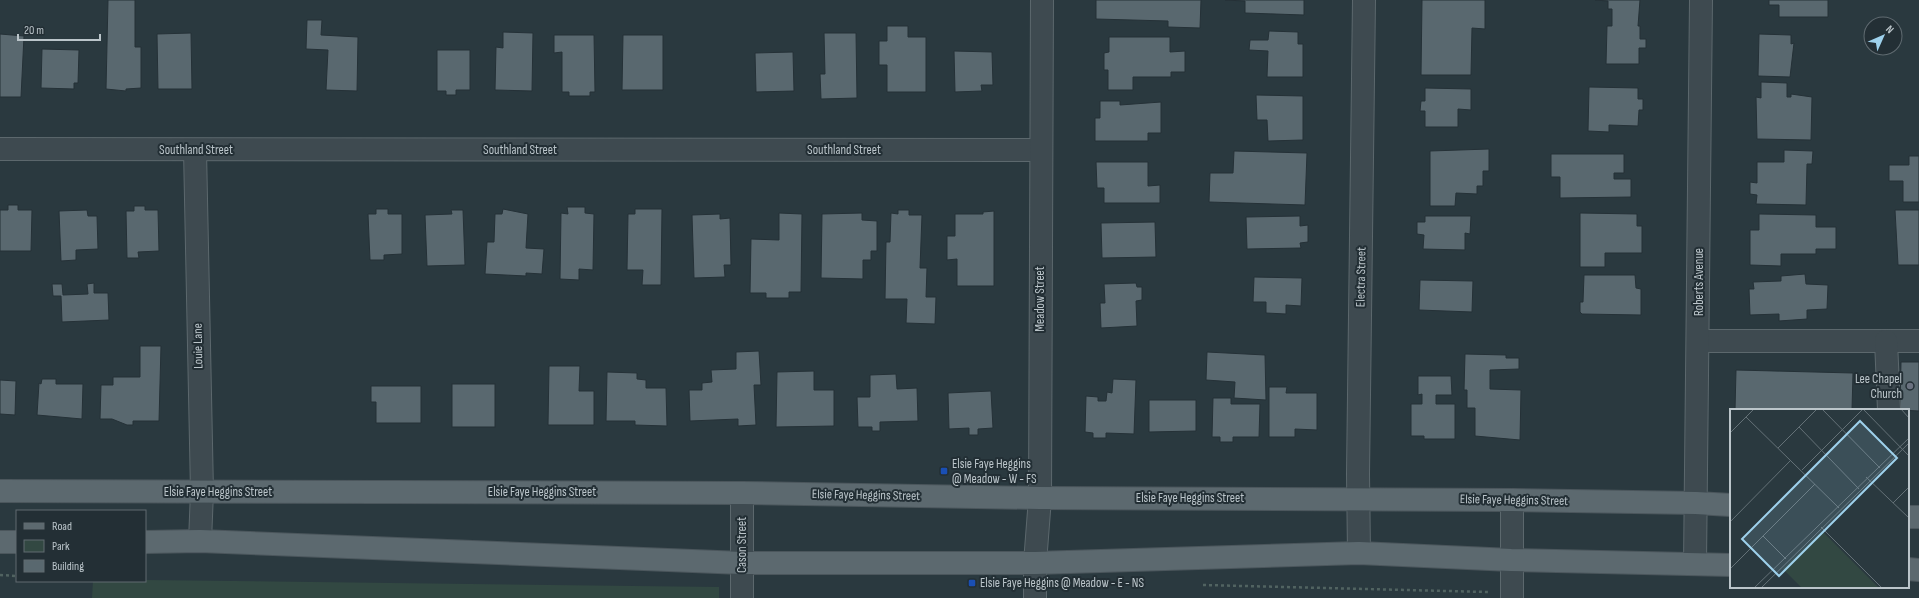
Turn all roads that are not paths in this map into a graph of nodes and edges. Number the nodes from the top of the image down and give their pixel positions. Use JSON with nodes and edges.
{"nodes":[{"id":1,"x":1042,"y":0,"type":"edge"},
{"id":2,"x":1364,"y":0,"type":"edge"},
{"id":3,"x":1701,"y":0,"type":"edge"},
{"id":4,"x":0,"y":149,"type":"edge"},
{"id":5,"x":195,"y":150,"type":"junction"},
{"id":6,"x":1040,"y":150,"type":"junction"},
{"id":7,"x":1698,"y":341,"type":"junction"},
{"id":8,"x":1886,"y":341,"type":"junction"},
{"id":9,"x":1919,"y":341,"type":"edge"},
{"id":10,"x":1889,"y":409,"type":"edge"},
{"id":11,"x":0,"y":491,"type":"edge"},
{"id":12,"x":202,"y":492,"type":"junction"},
{"id":13,"x":742,"y":493,"type":"junction"},
{"id":14,"x":1040,"y":498,"type":"junction"},
{"id":15,"x":1359,"y":499,"type":"junction"},
{"id":16,"x":1512,"y":500,"type":"junction"},
{"id":17,"x":1696,"y":503,"type":"junction"},
{"id":18,"x":1730,"y":505,"type":"edge"},
{"id":19,"x":1909,"y":517,"type":"edge"},
{"id":20,"x":1919,"y":518,"type":"edge"},
{"id":21,"x":200,"y":541,"type":"junction"},
{"id":22,"x":0,"y":542,"type":"edge"},
{"id":23,"x":16,"y":542,"type":"edge"},
{"id":24,"x":146,"y":542,"type":"edge"},
{"id":25,"x":1359,"y":553,"type":"junction"},
{"id":26,"x":1511,"y":560,"type":"junction"},
{"id":27,"x":742,"y":563,"type":"junction"},
{"id":28,"x":1035,"y":563,"type":"junction"},
{"id":29,"x":1696,"y":564,"type":"junction"},
{"id":30,"x":1730,"y":565,"type":"edge"},
{"id":31,"x":1909,"y":569,"type":"edge"},
{"id":32,"x":1919,"y":570,"type":"edge"},
{"id":33,"x":742,"y":598,"type":"edge"},
{"id":34,"x":1035,"y":598,"type":"edge"},
{"id":35,"x":1512,"y":598,"type":"edge"}],
"edges":[{"from":1,"to":6,"type":"street","name":"Meadow Street"},
{"from":2,"to":15,"type":"street","name":"Electra Street"},
{"from":3,"to":7,"type":"street","name":"Roberts Avenue"},
{"from":4,"to":5,"type":"street","name":"Southland Street"},
{"from":5,"to":6,"type":"street","name":"Southland Street"},
{"from":5,"to":12,"type":"street","name":"Louie Lane"},
{"from":6,"to":14,"type":"street","name":"Meadow Street"},
{"from":7,"to":8,"type":"street"},
{"from":7,"to":17,"type":"street","name":"Roberts Avenue"},
{"from":8,"to":9,"type":"street"},
{"from":8,"to":10,"type":"street"},
{"from":11,"to":12,"type":"main road","name":"Elsie Faye Heggins Street"},
{"from":12,"to":13,"type":"main road","name":"Elsie Faye Heggins Street"},
{"from":12,"to":21,"type":"street","name":"Louie Lane"},
{"from":13,"to":14,"type":"main road","name":"Elsie Faye Heggins Street"},
{"from":13,"to":27,"type":"street","name":"Cason Street"},
{"from":14,"to":15,"type":"main road","name":"Elsie Faye Heggins Street"},
{"from":14,"to":28,"type":"street","name":"Meadow Street"},
{"from":15,"to":16,"type":"main road","name":"Elsie Faye Heggins Street"},
{"from":15,"to":25,"type":"street","name":"Electra Street"},
{"from":16,"to":17,"type":"main road","name":"Elsie Faye Heggins Street"},
{"from":16,"to":26,"type":"street"},
{"from":17,"to":18,"type":"main road","name":"Elsie Faye Heggins Street"},
{"from":17,"to":29,"type":"street","name":"Roberts Avenue"},
{"from":19,"to":20,"type":"main road"},
{"from":21,"to":24,"type":"main road"},
{"from":21,"to":27,"type":"main road"},
{"from":22,"to":23,"type":"main road"},
{"from":25,"to":26,"type":"main road"},
{"from":25,"to":28,"type":"main road"},
{"from":26,"to":29,"type":"main road"},
{"from":26,"to":35,"type":"street"},
{"from":27,"to":28,"type":"main road"},
{"from":27,"to":33,"type":"street","name":"Cason Street"},
{"from":28,"to":34,"type":"street","name":"Meadow Street"},
{"from":29,"to":30,"type":"main road"},
{"from":31,"to":32,"type":"main road"}]}
